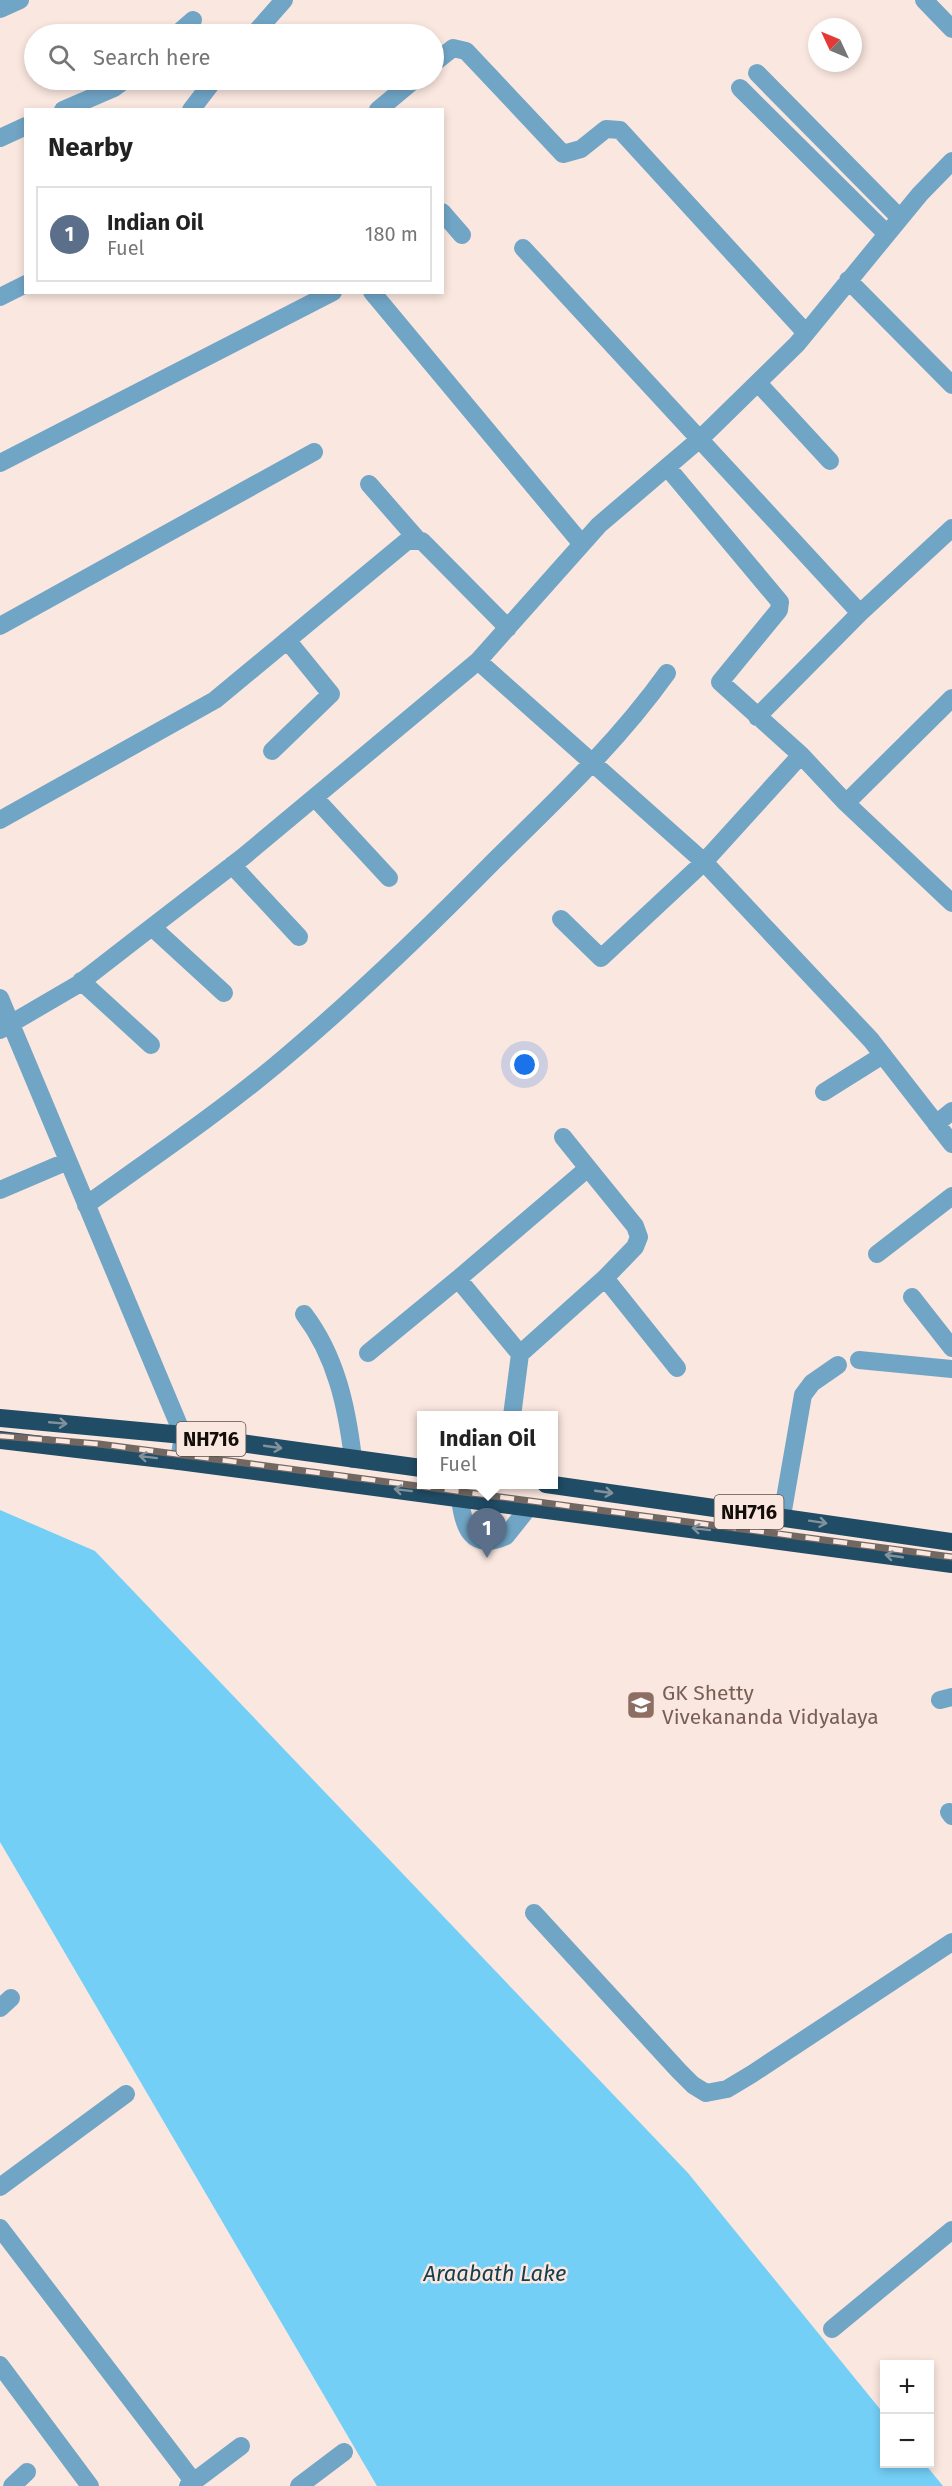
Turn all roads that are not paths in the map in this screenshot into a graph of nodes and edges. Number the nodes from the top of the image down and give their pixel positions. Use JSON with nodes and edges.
{"nodes":[{"id":1,"x":20,"y":0,"type":"edge"},
{"id":2,"x":284,"y":0,"type":"edge"},
{"id":3,"x":924,"y":0,"type":"edge"},
{"id":4,"x":0,"y":9,"type":"edge"},
{"id":5,"x":193,"y":20,"type":"dead end"},
{"id":6,"x":188,"y":24,"type":"edge"},
{"id":7,"x":263,"y":24,"type":"edge"},
{"id":8,"x":952,"y":29,"type":"edge"},
{"id":9,"x":444,"y":55,"type":"edge"},
{"id":10,"x":757,"y":73,"type":"dead end"},
{"id":11,"x":740,"y":88,"type":"dead end"},
{"id":12,"x":109,"y":90,"type":"edge"},
{"id":13,"x":206,"y":90,"type":"edge"},
{"id":14,"x":402,"y":90,"type":"edge"},
{"id":15,"x":68,"y":108,"type":"edge"},
{"id":16,"x":193,"y":108,"type":"edge"},
{"id":17,"x":380,"y":108,"type":"edge"},
{"id":18,"x":24,"y":127,"type":"edge"},
{"id":19,"x":0,"y":138,"type":"edge"},
{"id":20,"x":950,"y":167,"type":"edge"},
{"id":21,"x":444,"y":214,"type":"edge"},
{"id":22,"x":900,"y":218,"type":"junction"},
{"id":23,"x":887,"y":234,"type":"junction"},
{"id":24,"x":462,"y":235,"type":"dead end"},
{"id":25,"x":523,"y":248,"type":"dead end"},
{"id":26,"x":848,"y":280,"type":"junction"},
{"id":27,"x":24,"y":285,"type":"edge"},
{"id":28,"x":329,"y":294,"type":"edge"},
{"id":29,"x":374,"y":294,"type":"edge"},
{"id":30,"x":0,"y":297,"type":"edge"},
{"id":31,"x":806,"y":333,"type":"junction"},
{"id":32,"x":758,"y":383,"type":"junction"},
{"id":33,"x":952,"y":385,"type":"edge"},
{"id":34,"x":701,"y":438,"type":"junction"},
{"id":35,"x":314,"y":452,"type":"dead end"},
{"id":36,"x":830,"y":461,"type":"dead end"},
{"id":37,"x":0,"y":463,"type":"edge"},
{"id":38,"x":668,"y":467,"type":"junction"},
{"id":39,"x":369,"y":484,"type":"dead end"},
{"id":40,"x":952,"y":528,"type":"edge"},
{"id":41,"x":417,"y":539,"type":"junction"},
{"id":42,"x":581,"y":543,"type":"junction"},
{"id":43,"x":860,"y":613,"type":"junction"},
{"id":44,"x":0,"y":626,"type":"edge"},
{"id":45,"x":508,"y":628,"type":"junction"},
{"id":46,"x":287,"y":640,"type":"junction"},
{"id":47,"x":478,"y":661,"type":"junction"},
{"id":48,"x":667,"y":673,"type":"dead end"},
{"id":49,"x":952,"y":698,"type":"edge"},
{"id":50,"x":758,"y":717,"type":"junction"},
{"id":51,"x":272,"y":751,"type":"dead end"},
{"id":52,"x":801,"y":755,"type":"junction"},
{"id":53,"x":594,"y":764,"type":"junction"},
{"id":54,"x":315,"y":798,"type":"junction"},
{"id":55,"x":846,"y":803,"type":"junction"},
{"id":56,"x":0,"y":820,"type":"edge"},
{"id":57,"x":704,"y":862,"type":"junction"},
{"id":58,"x":232,"y":865,"type":"junction"},
{"id":59,"x":389,"y":878,"type":"dead end"},
{"id":60,"x":952,"y":903,"type":"edge"},
{"id":61,"x":561,"y":919,"type":"dead end"},
{"id":62,"x":152,"y":927,"type":"junction"},
{"id":63,"x":299,"y":937,"type":"dead end"},
{"id":64,"x":81,"y":981,"type":"junction"},
{"id":65,"x":224,"y":993,"type":"dead end"},
{"id":66,"x":0,"y":998,"type":"edge"},
{"id":67,"x":5,"y":1028,"type":"edge"},
{"id":68,"x":151,"y":1045,"type":"dead end"},
{"id":69,"x":883,"y":1055,"type":"junction"},
{"id":70,"x":824,"y":1092,"type":"dead end"},
{"id":71,"x":952,"y":1111,"type":"edge"},
{"id":72,"x":936,"y":1124,"type":"junction"},
{"id":73,"x":563,"y":1137,"type":"dead end"},
{"id":74,"x":952,"y":1144,"type":"edge"},
{"id":75,"x":68,"y":1161,"type":"junction"},
{"id":76,"x":588,"y":1168,"type":"junction"},
{"id":77,"x":0,"y":1190,"type":"edge"},
{"id":78,"x":952,"y":1196,"type":"edge"},
{"id":79,"x":86,"y":1205,"type":"junction"},
{"id":80,"x":877,"y":1254,"type":"dead end"},
{"id":81,"x":605,"y":1278,"type":"junction"},
{"id":82,"x":458,"y":1279,"type":"junction"},
{"id":83,"x":912,"y":1297,"type":"dead end"},
{"id":84,"x":304,"y":1314,"type":"dead end"},
{"id":85,"x":952,"y":1348,"type":"edge"},
{"id":86,"x":368,"y":1353,"type":"dead end"},
{"id":87,"x":520,"y":1354,"type":"junction"},
{"id":88,"x":859,"y":1360,"type":"dead end"},
{"id":89,"x":838,"y":1365,"type":"dead end"},
{"id":90,"x":678,"y":1368,"type":"dead end"},
{"id":91,"x":952,"y":1369,"type":"edge"},
{"id":92,"x":513,"y":1411,"type":"edge"},
{"id":93,"x":0,"y":1418,"type":"edge"},
{"id":94,"x":183,"y":1435,"type":"junction"},
{"id":95,"x":0,"y":1440,"type":"edge"},
{"id":96,"x":353,"y":1459,"type":"junction"},
{"id":97,"x":179,"y":1461,"type":"junction"},
{"id":98,"x":417,"y":1467,"type":"edge"},
{"id":99,"x":558,"y":1487,"type":"edge"},
{"id":100,"x":460,"y":1498,"type":"junction"},
{"id":101,"x":529,"y":1507,"type":"junction"},
{"id":102,"x":782,"y":1516,"type":"junction"},
{"id":103,"x":952,"y":1542,"type":"edge"},
{"id":104,"x":952,"y":1564,"type":"edge"},
{"id":105,"x":534,"y":1913,"type":"dead end"},
{"id":106,"x":952,"y":1941,"type":"edge"},
{"id":107,"x":126,"y":2094,"type":"dead end"},
{"id":108,"x":0,"y":2187,"type":"edge"},
{"id":109,"x":0,"y":2228,"type":"edge"},
{"id":110,"x":952,"y":2230,"type":"edge"},
{"id":111,"x":832,"y":2329,"type":"dead end"},
{"id":112,"x":0,"y":2365,"type":"edge"},
{"id":113,"x":241,"y":2446,"type":"dead end"},
{"id":114,"x":344,"y":2452,"type":"dead end"},
{"id":115,"x":27,"y":2472,"type":"dead end"},
{"id":116,"x":191,"y":2484,"type":"edge"},
{"id":117,"x":12,"y":2486,"type":"edge"},
{"id":118,"x":90,"y":2486,"type":"edge"},
{"id":119,"x":299,"y":2486,"type":"edge"}],
"edges":[{"from":1,"to":4,"type":"street"},
{"from":2,"to":7,"type":"street"},
{"from":3,"to":8,"type":"street"},
{"from":5,"to":6,"type":"street"},
{"from":9,"to":31,"type":"street"},
{"from":10,"to":22,"type":"street"},
{"from":11,"to":23,"type":"street"},
{"from":12,"to":15,"type":"street"},
{"from":13,"to":16,"type":"street"},
{"from":14,"to":17,"type":"street"},
{"from":18,"to":19,"type":"street"},
{"from":20,"to":22,"type":"street"},
{"from":21,"to":24,"type":"street"},
{"from":22,"to":23,"type":"street"},
{"from":23,"to":26,"type":"street"},
{"from":25,"to":34,"type":"street"},
{"from":26,"to":31,"type":"street"},
{"from":26,"to":33,"type":"street"},
{"from":27,"to":30,"type":"street"},
{"from":28,"to":37,"type":"street"},
{"from":29,"to":42,"type":"street"},
{"from":31,"to":32,"type":"street"},
{"from":32,"to":34,"type":"street"},
{"from":32,"to":36,"type":"street"},
{"from":34,"to":38,"type":"street"},
{"from":34,"to":43,"type":"street"},
{"from":35,"to":44,"type":"street"},
{"from":38,"to":42,"type":"street"},
{"from":38,"to":50,"type":"street"},
{"from":39,"to":41,"type":"street"},
{"from":40,"to":43,"type":"street"},
{"from":41,"to":45,"type":"street"},
{"from":41,"to":46,"type":"street"},
{"from":42,"to":45,"type":"street"},
{"from":43,"to":50,"type":"street"},
{"from":45,"to":47,"type":"street"},
{"from":46,"to":51,"type":"street"},
{"from":46,"to":56,"type":"street"},
{"from":47,"to":53,"type":"street"},
{"from":47,"to":54,"type":"street"},
{"from":48,"to":53,"type":"street"},
{"from":49,"to":55,"type":"street"},
{"from":50,"to":52,"type":"street"},
{"from":52,"to":55,"type":"street"},
{"from":52,"to":57,"type":"street"},
{"from":53,"to":57,"type":"street"},
{"from":53,"to":79,"type":"street"},
{"from":54,"to":58,"type":"street"},
{"from":54,"to":59,"type":"street"},
{"from":55,"to":60,"type":"street"},
{"from":57,"to":61,"type":"street"},
{"from":57,"to":69,"type":"street"},
{"from":58,"to":62,"type":"street"},
{"from":58,"to":63,"type":"street"},
{"from":62,"to":64,"type":"street"},
{"from":62,"to":65,"type":"street"},
{"from":64,"to":67,"type":"street"},
{"from":64,"to":68,"type":"street"},
{"from":66,"to":67,"type":"street"},
{"from":67,"to":75,"type":"street"},
{"from":69,"to":70,"type":"street"},
{"from":69,"to":72,"type":"street"},
{"from":71,"to":72,"type":"street"},
{"from":72,"to":74,"type":"street"},
{"from":73,"to":76,"type":"street"},
{"from":75,"to":77,"type":"street"},
{"from":75,"to":79,"type":"street"},
{"from":76,"to":81,"type":"street"},
{"from":76,"to":82,"type":"street"},
{"from":78,"to":80,"type":"street"},
{"from":79,"to":94,"type":"street"},
{"from":81,"to":87,"type":"street"},
{"from":81,"to":90,"type":"street"},
{"from":82,"to":86,"type":"street"},
{"from":82,"to":87,"type":"street"},
{"from":83,"to":85,"type":"street"},
{"from":84,"to":96,"type":"street"},
{"from":87,"to":92,"type":"street"},
{"from":88,"to":91,"type":"street"},
{"from":89,"to":102,"type":"street"},
{"from":93,"to":94,"type":"highway","number":"NH716","one_way":true},
{"from":94,"to":96,"type":"highway","number":"NH716","one_way":true},
{"from":94,"to":97,"type":"street"},
{"from":97,"to":95,"type":"highway","number":"NH716","one_way":true},
{"from":96,"to":98,"type":"highway","number":"NH716"},
{"from":100,"to":97,"type":"highway","number":"NH716","one_way":true},
{"from":99,"to":102,"type":"highway","number":"NH716","one_way":true},
{"from":100,"to":101,"type":"highway","number":"NH716"},
{"from":100,"to":101,"type":"street"},
{"from":104,"to":101,"type":"highway","number":"NH716","one_way":true},
{"from":102,"to":103,"type":"highway","number":"NH716","one_way":true},
{"from":105,"to":106,"type":"street"},
{"from":107,"to":108,"type":"street"},
{"from":109,"to":116,"type":"street"},
{"from":110,"to":111,"type":"street"},
{"from":112,"to":118,"type":"street"},
{"from":113,"to":116,"type":"street"},
{"from":114,"to":119,"type":"street"},
{"from":115,"to":117,"type":"street"}]}
